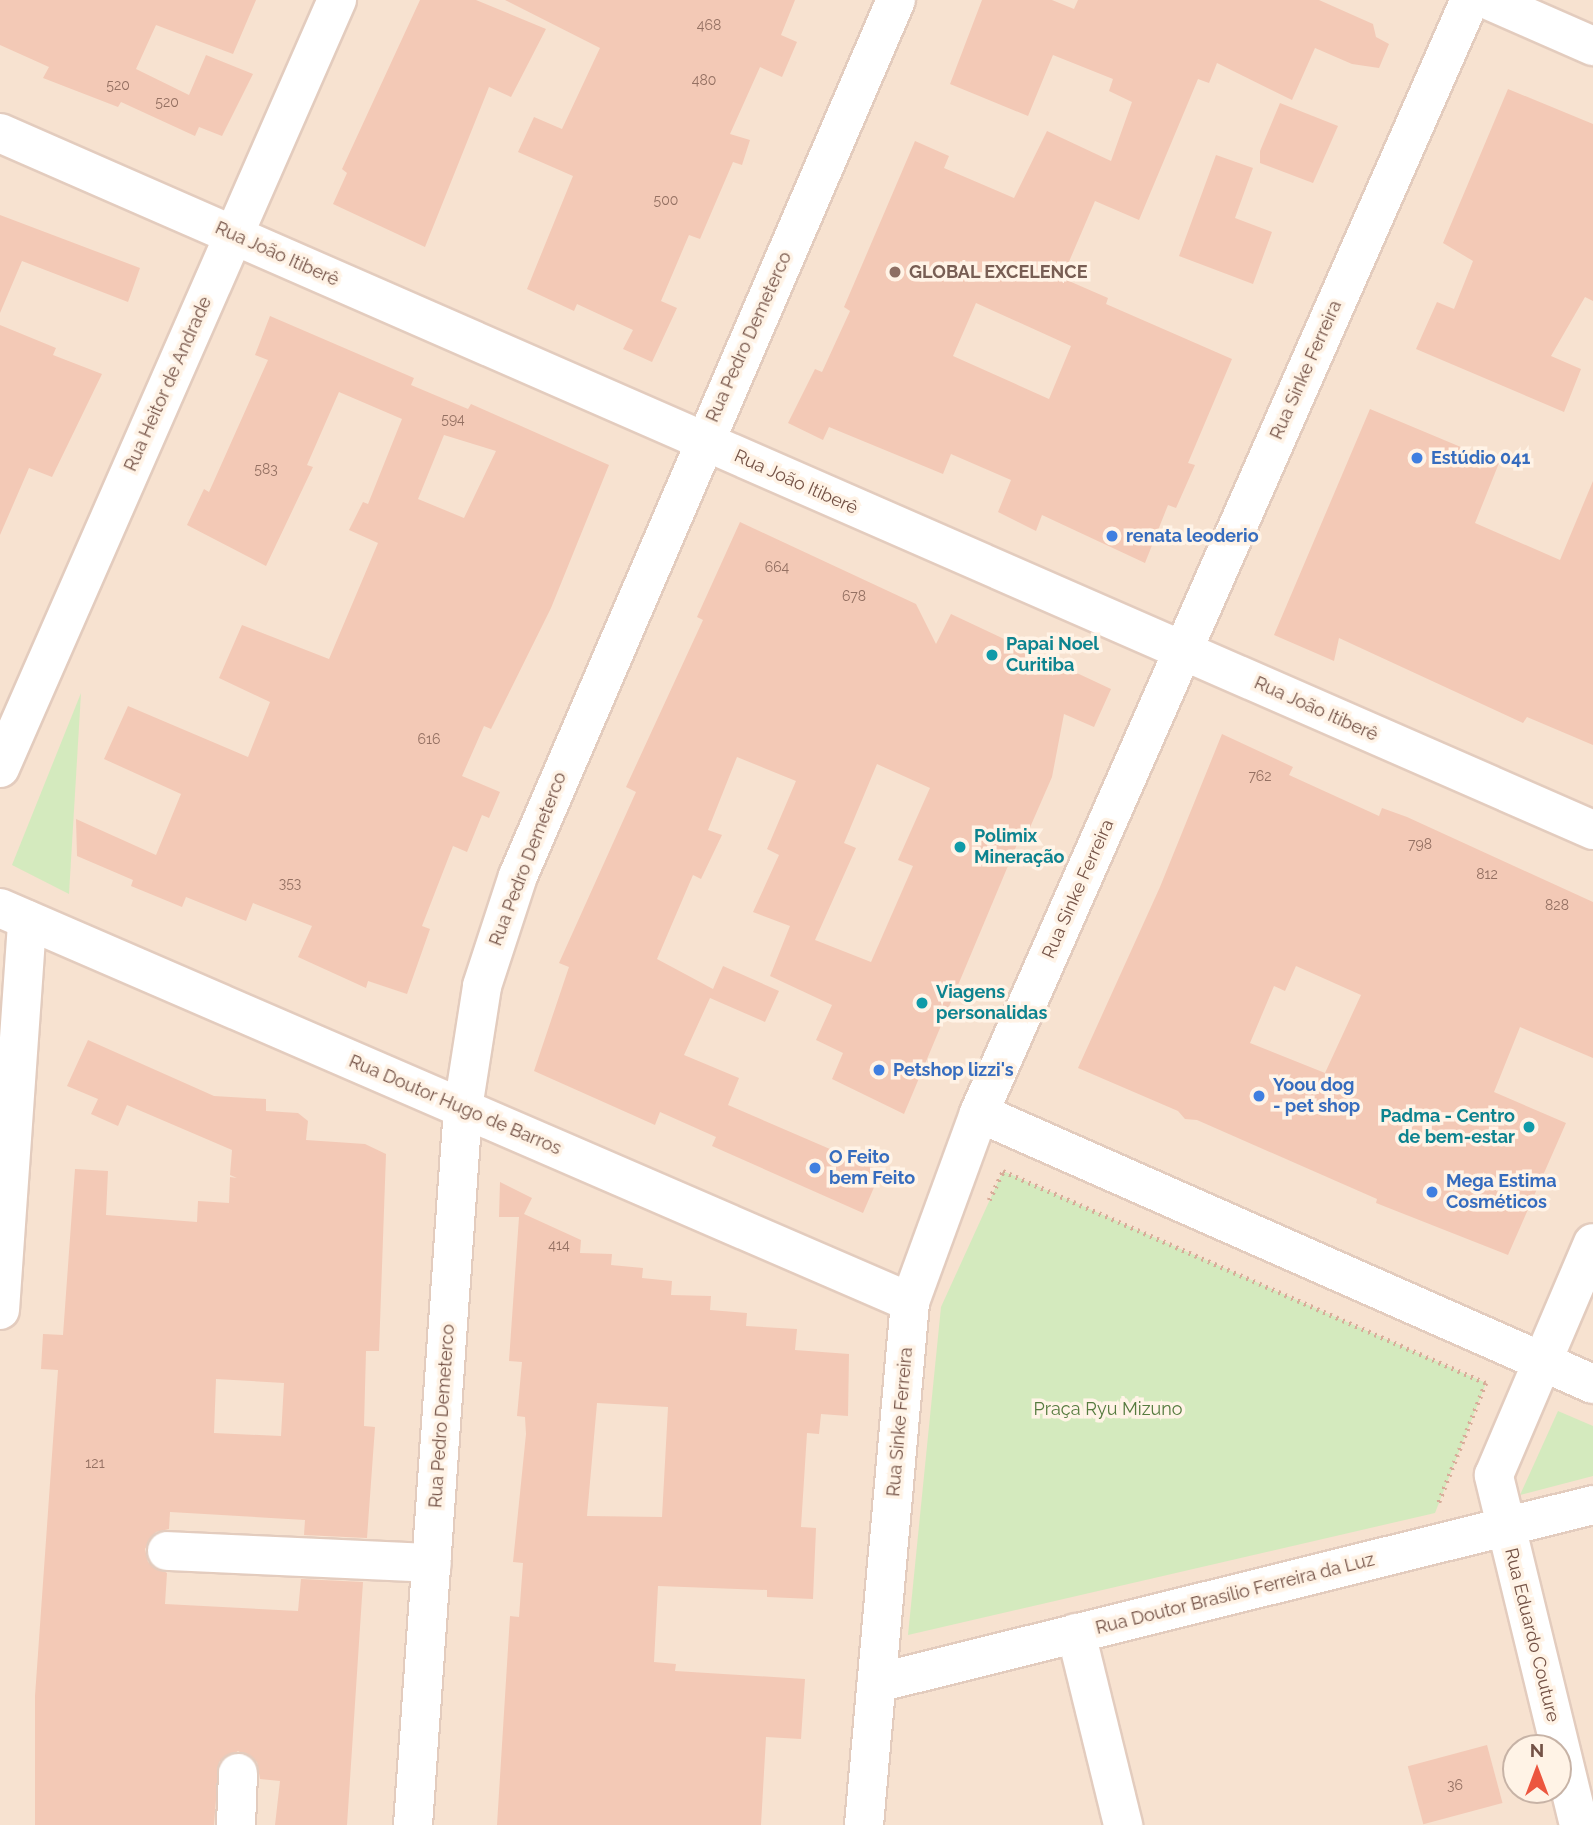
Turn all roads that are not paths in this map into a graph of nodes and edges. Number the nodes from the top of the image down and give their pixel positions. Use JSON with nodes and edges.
{"nodes":[{"id":1,"x":337,"y":0,"type":"edge"},
{"id":2,"x":897,"y":0,"type":"edge"},
{"id":3,"x":1470,"y":0,"type":"edge"},
{"id":4,"x":1488,"y":0,"type":"edge"},
{"id":5,"x":1593,"y":46,"type":"edge"},
{"id":6,"x":0,"y":133,"type":"edge"},
{"id":7,"x":233,"y":236,"type":"junction"},
{"id":8,"x":704,"y":441,"type":"junction"},
{"id":9,"x":1183,"y":651,"type":"junction"},
{"id":10,"x":0,"y":768,"type":"edge"},
{"id":11,"x":1593,"y":831,"type":"edge"},
{"id":12,"x":13,"y":914,"type":"edge"},
{"id":13,"x":463,"y":1108,"type":"junction"},
{"id":14,"x":979,"y":1113,"type":"junction"},
{"id":15,"x":1593,"y":1243,"type":"edge"},
{"id":16,"x":910,"y":1302,"type":"junction"},
{"id":17,"x":0,"y":1310,"type":"edge"},
{"id":18,"x":1541,"y":1362,"type":"junction"},
{"id":19,"x":1593,"y":1384,"type":"edge"},
{"id":20,"x":1593,"y":1505,"type":"edge"},
{"id":21,"x":1504,"y":1527,"type":"junction"},
{"id":22,"x":167,"y":1551,"type":"dead end"},
{"id":23,"x":432,"y":1563,"type":"junction"},
{"id":24,"x":1076,"y":1633,"type":"junction"},
{"id":25,"x":877,"y":1683,"type":"junction"},
{"id":26,"x":238,"y":1773,"type":"dead end"},
{"id":27,"x":236,"y":1825,"type":"edge"},
{"id":28,"x":413,"y":1825,"type":"edge"},
{"id":29,"x":863,"y":1825,"type":"edge"},
{"id":30,"x":1123,"y":1825,"type":"edge"},
{"id":31,"x":1579,"y":1825,"type":"edge"}],
"edges":[{"from":1,"to":7,"type":"street","name":"Rua Heitor de Andrade"},
{"from":2,"to":8,"type":"street","name":"Rua Pedro Demeterco"},
{"from":3,"to":9,"type":"street","name":"Rua Sinke Ferreira"},
{"from":4,"to":5,"type":"street"},
{"from":6,"to":7,"type":"street","name":"Rua João Itiberê"},
{"from":7,"to":8,"type":"street","name":"Rua João Itiberê"},
{"from":7,"to":10,"type":"street","name":"Rua Heitor de Andrade"},
{"from":8,"to":9,"type":"street","name":"Rua João Itiberê"},
{"from":8,"to":13,"type":"street","name":"Rua Pedro Demeterco"},
{"from":9,"to":11,"type":"street","name":"Rua João Itiberê"},
{"from":9,"to":14,"type":"street","name":"Rua Sinke Ferreira"},
{"from":12,"to":13,"type":"street","name":"Rua Doutor Hugo de Barros"},
{"from":12,"to":17,"type":"street"},
{"from":13,"to":16,"type":"street","name":"Rua Doutor Hugo de Barros"},
{"from":13,"to":23,"type":"street","name":"Rua Pedro Demeterco"},
{"from":14,"to":16,"type":"street","name":"Rua Sinke Ferreira"},
{"from":14,"to":18,"type":"street"},
{"from":15,"to":18,"type":"street","name":"Rua Eduardo Couture"},
{"from":16,"to":25,"type":"street","name":"Rua Sinke Ferreira"},
{"from":18,"to":19,"type":"street"},
{"from":18,"to":21,"type":"street","name":"Rua Eduardo Couture"},
{"from":20,"to":21,"type":"street","name":"Rua Doutor Brasílio Ferreira da Luz"},
{"from":21,"to":24,"type":"street","name":"Rua Doutor Brasílio Ferreira da Luz"},
{"from":21,"to":31,"type":"street","name":"Rua Eduardo Couture"},
{"from":22,"to":23,"type":"street"},
{"from":23,"to":28,"type":"street","name":"Rua Pedro Demeterco"},
{"from":24,"to":25,"type":"street","name":"Rua Doutor Brasílio Ferreira da Luz"},
{"from":24,"to":30,"type":"street"},
{"from":25,"to":29,"type":"street","name":"Rua Sinke Ferreira"},
{"from":26,"to":27,"type":"street"}]}
